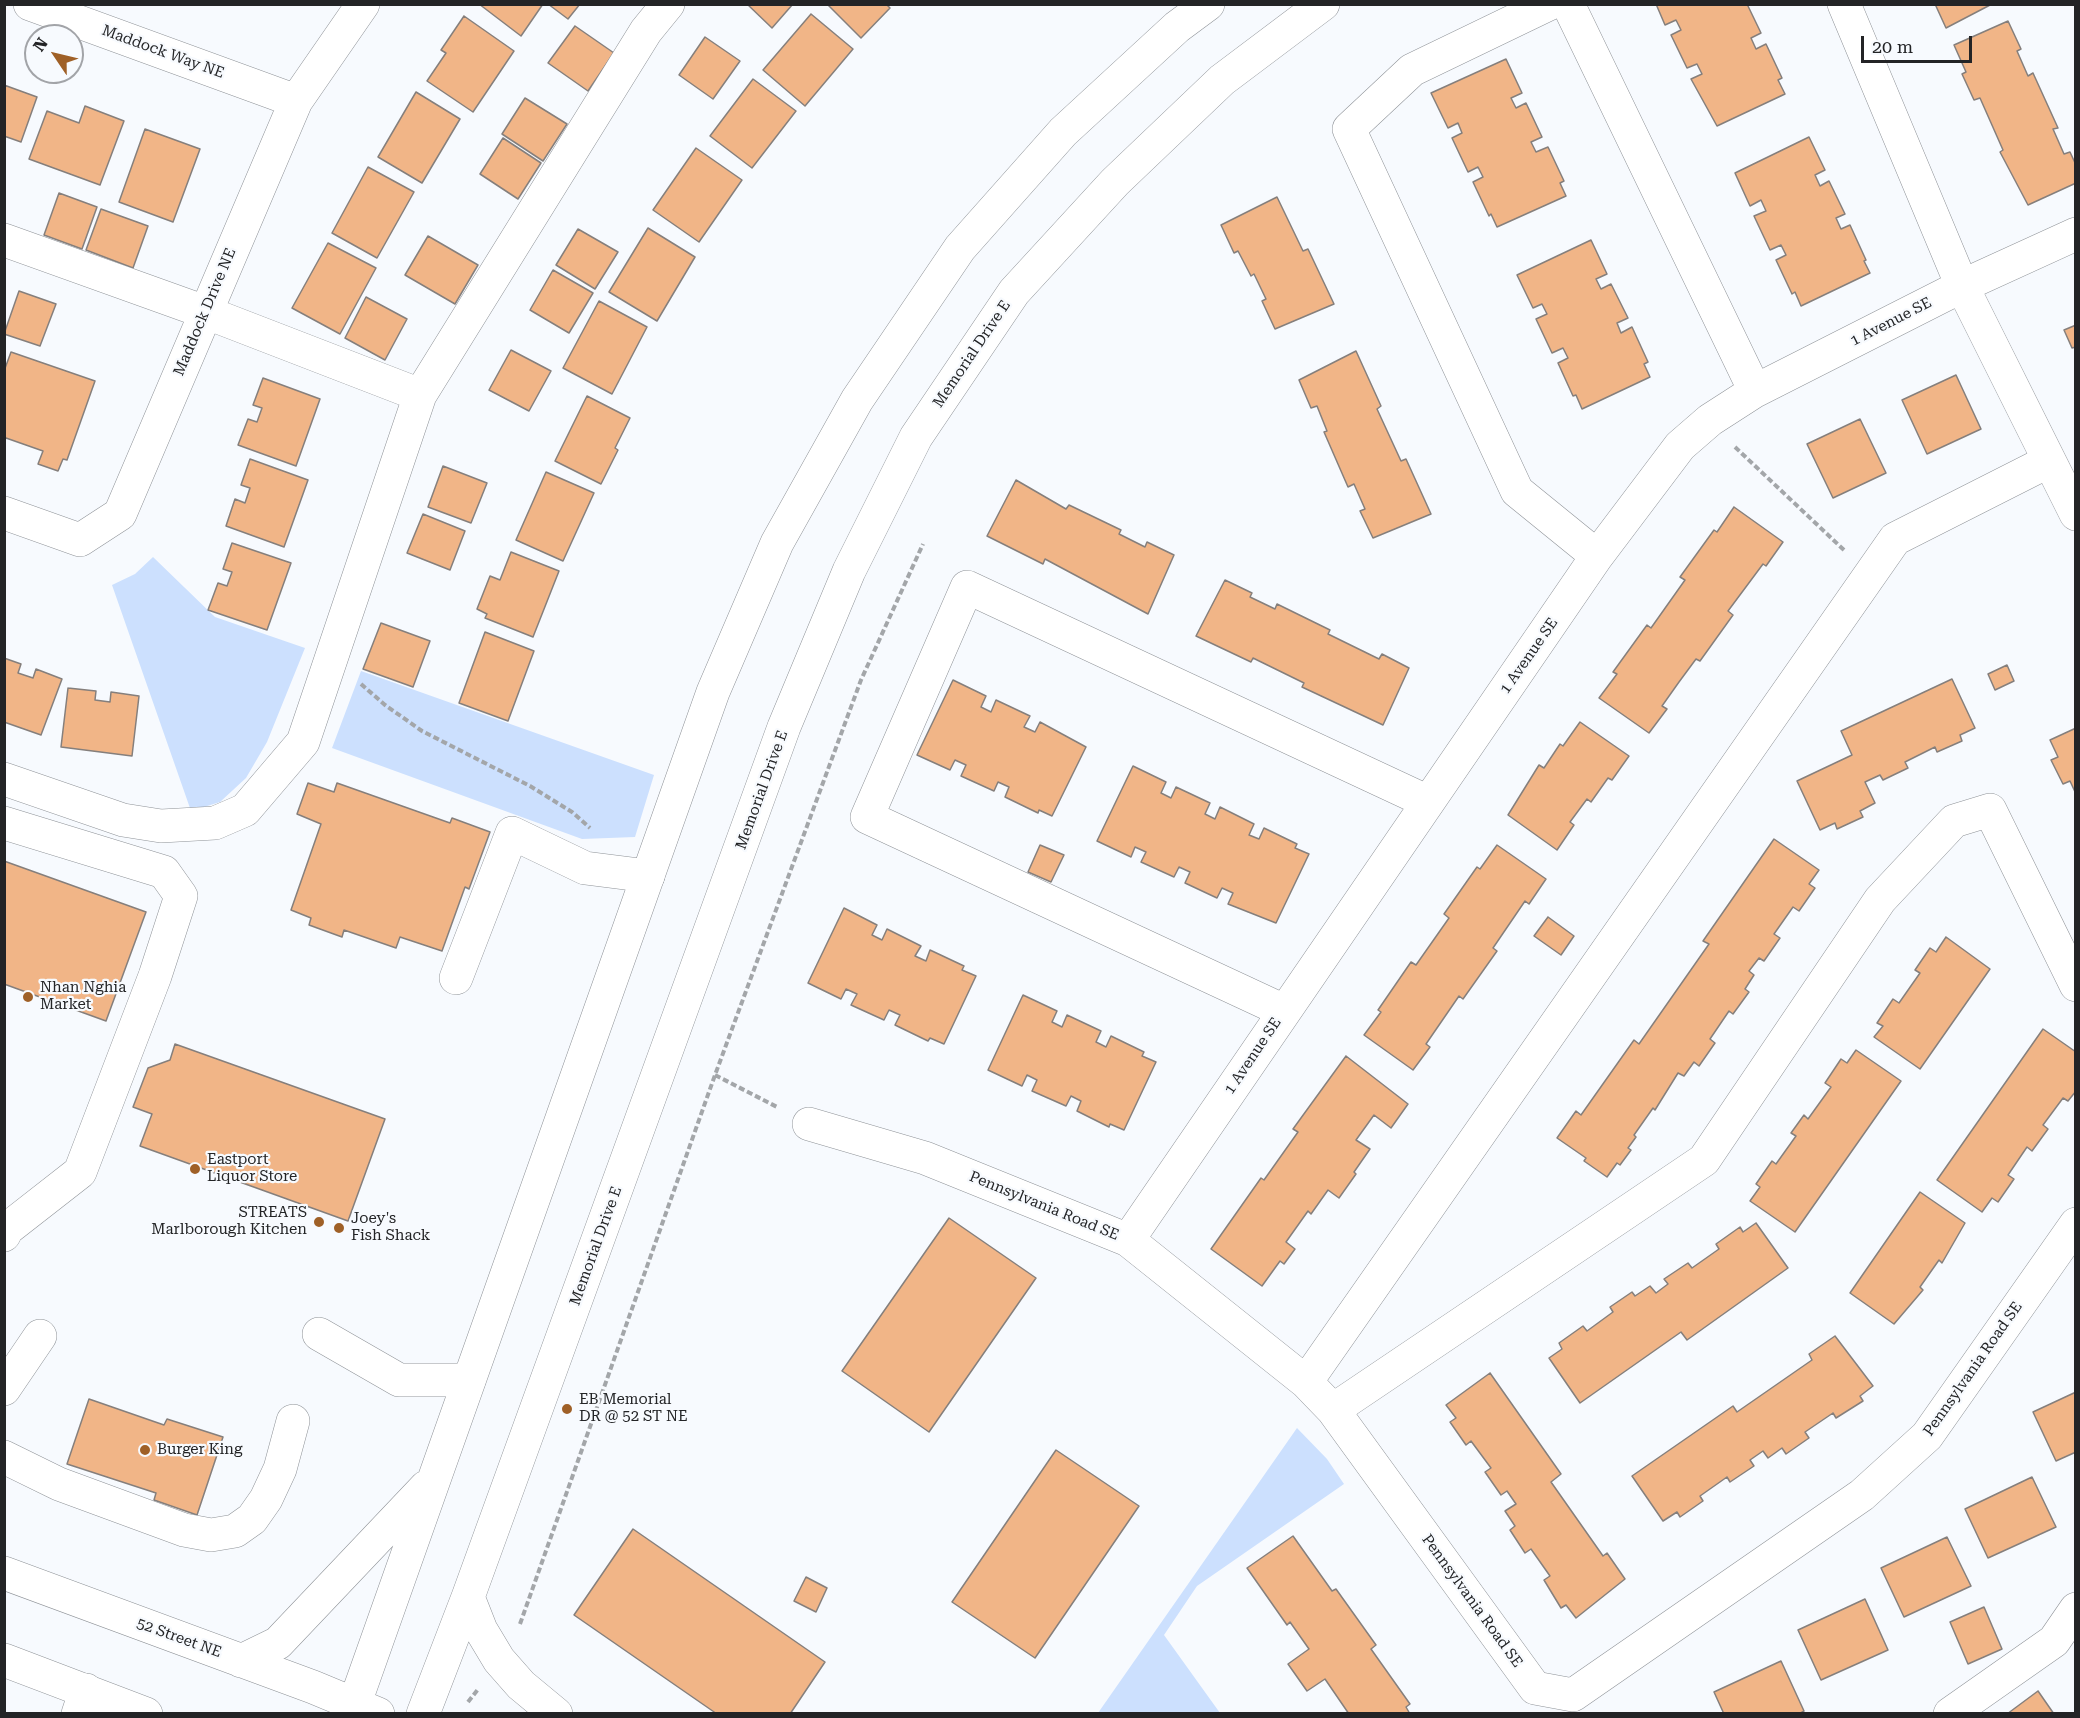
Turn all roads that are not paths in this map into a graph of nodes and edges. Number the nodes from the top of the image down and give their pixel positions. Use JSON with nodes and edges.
{"nodes":[{"id":1,"x":30,"y":4,"type":"edge"},
{"id":2,"x":363,"y":4,"type":"edge"},
{"id":3,"x":668,"y":4,"type":"edge"},
{"id":4,"x":1208,"y":4,"type":"edge"},
{"id":5,"x":1323,"y":4,"type":"edge"},
{"id":6,"x":1549,"y":4,"type":"edge"},
{"id":7,"x":1568,"y":4,"type":"edge"},
{"id":8,"x":1844,"y":4,"type":"edge"},
{"id":9,"x":296,"y":101,"type":"junction"},
{"id":10,"x":2076,"y":234,"type":"edge"},
{"id":11,"x":4,"y":240,"type":"edge"},
{"id":12,"x":1962,"y":286,"type":"junction"},
{"id":13,"x":205,"y":312,"type":"junction"},
{"id":14,"x":1755,"y":391,"type":"junction"},
{"id":15,"x":420,"y":394,"type":"junction"},
{"id":16,"x":2049,"y":461,"type":"junction"},
{"id":17,"x":4,"y":513,"type":"edge"},
{"id":18,"x":2076,"y":514,"type":"edge"},
{"id":19,"x":1597,"y":556,"type":"junction"},
{"id":20,"x":4,"y":780,"type":"edge"},
{"id":21,"x":1428,"y":802,"type":"junction"},
{"id":22,"x":4,"y":822,"type":"edge"},
{"id":23,"x":648,"y":876,"type":"junction"},
{"id":24,"x":456,"y":978,"type":"dead end"},
{"id":25,"x":2076,"y":985,"type":"edge"},
{"id":26,"x":1284,"y":1011,"type":"junction"},
{"id":27,"x":809,"y":1124,"type":"road end"},
{"id":28,"x":2076,"y":1224,"type":"edge"},
{"id":29,"x":6,"y":1231,"type":"edge"},
{"id":30,"x":1128,"y":1240,"type":"junction"},
{"id":31,"x":319,"y":1334,"type":"dead end"},
{"id":32,"x":40,"y":1336,"type":"dead end"},
{"id":33,"x":469,"y":1380,"type":"junction"},
{"id":34,"x":1306,"y":1382,"type":"junction"},
{"id":35,"x":4,"y":1389,"type":"edge"},
{"id":36,"x":1333,"y":1410,"type":"junction"},
{"id":37,"x":293,"y":1420,"type":"dead end"},
{"id":38,"x":4,"y":1457,"type":"edge"},
{"id":39,"x":433,"y":1479,"type":"junction"},
{"id":40,"x":4,"y":1573,"type":"edge"},
{"id":41,"x":468,"y":1597,"type":"junction"},
{"id":42,"x":2076,"y":1609,"type":"edge"},
{"id":43,"x":4,"y":1660,"type":"edge"},
{"id":44,"x":241,"y":1661,"type":"junction"},
{"id":45,"x":82,"y":1702,"type":"edge"},
{"id":46,"x":361,"y":1710,"type":"edge"},
{"id":47,"x":146,"y":1713,"type":"edge"},
{"id":48,"x":423,"y":1713,"type":"edge"},
{"id":49,"x":556,"y":1713,"type":"edge"},
{"id":50,"x":1950,"y":1713,"type":"edge"}],
"edges":[{"from":1,"to":9,"type":"main road","name":"Maddock Way NE"},
{"from":2,"to":9,"type":"main road","name":"Maddock Drive NE"},
{"from":3,"to":15,"type":"main road"},
{"from":4,"to":23,"type":"main road"},
{"from":5,"to":41,"type":"main road","name":"Memorial Drive E"},
{"from":6,"to":19,"type":"main road"},
{"from":7,"to":14,"type":"main road"},
{"from":8,"to":12,"type":"main road"},
{"from":9,"to":13,"type":"main road","name":"Maddock Drive NE"},
{"from":10,"to":12,"type":"main road","name":"1 Avenue SE"},
{"from":11,"to":13,"type":"main road"},
{"from":12,"to":14,"type":"main road","name":"1 Avenue SE"},
{"from":12,"to":16,"type":"main road"},
{"from":13,"to":15,"type":"main road"},
{"from":13,"to":17,"type":"main road","name":"Maddock Drive NE"},
{"from":14,"to":19,"type":"main road","name":"1 Avenue SE"},
{"from":15,"to":20,"type":"main road"},
{"from":16,"to":18,"type":"main road"},
{"from":16,"to":34,"type":"main road"},
{"from":19,"to":21,"type":"main road","name":"1 Avenue SE"},
{"from":21,"to":26,"type":"main road","name":"1 Avenue SE"},
{"from":21,"to":26,"type":"main road"},
{"from":22,"to":29,"type":"main road"},
{"from":23,"to":24,"type":"main road"},
{"from":23,"to":33,"type":"main road"},
{"from":25,"to":36,"type":"main road"},
{"from":26,"to":30,"type":"main road","name":"1 Avenue SE"},
{"from":27,"to":30,"type":"main road","name":"Pennsylvania Road SE"},
{"from":28,"to":36,"type":"main road","name":"Pennsylvania Road SE"},
{"from":30,"to":34,"type":"main road","name":"Pennsylvania Road SE"},
{"from":31,"to":33,"type":"main road"},
{"from":32,"to":35,"type":"main road"},
{"from":33,"to":39,"type":"main road"},
{"from":34,"to":36,"type":"main road","name":"Pennsylvania Road SE"},
{"from":37,"to":38,"type":"main road"},
{"from":39,"to":44,"type":"main road"},
{"from":39,"to":46,"type":"main road"},
{"from":40,"to":44,"type":"main road","name":"52 Street NE"},
{"from":41,"to":48,"type":"main road","name":"Memorial Drive E"},
{"from":41,"to":49,"type":"main road"},
{"from":42,"to":50,"type":"main road"},
{"from":43,"to":45,"type":"main road"},
{"from":44,"to":46,"type":"main road","name":"52 Street NE"},
{"from":45,"to":47,"type":"main road"}]}
